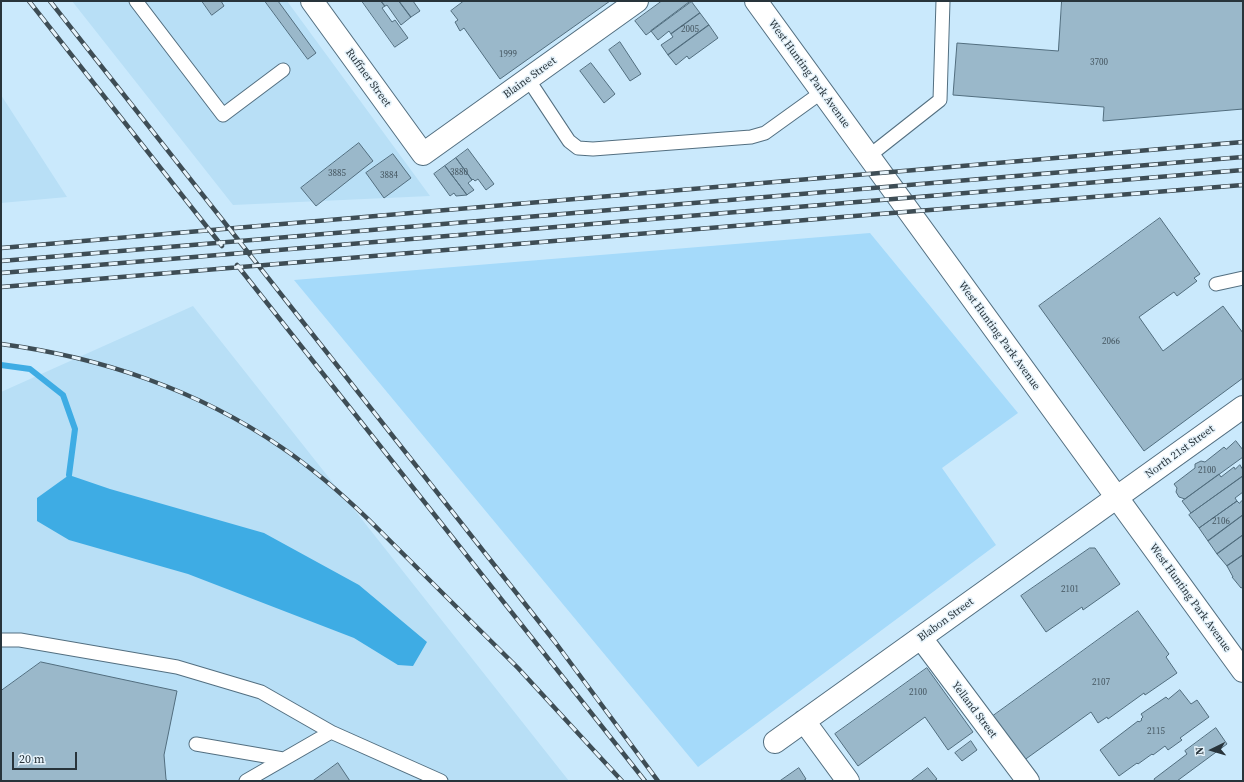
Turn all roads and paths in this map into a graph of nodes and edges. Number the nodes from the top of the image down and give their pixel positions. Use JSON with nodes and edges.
{"nodes":[{"id":1,"x":136,"y":1,"type":"edge"},
{"id":2,"x":312,"y":1,"type":"edge"},
{"id":3,"x":636,"y":1,"type":"edge"},
{"id":4,"x":756,"y":1,"type":"edge"},
{"id":5,"x":943,"y":1,"type":"edge"},
{"id":6,"x":283,"y":70,"type":"dead end"},
{"id":7,"x":528,"y":79,"type":"junction"},
{"id":8,"x":822,"y":92,"type":"junction"},
{"id":9,"x":423,"y":154,"type":"joint"},
{"id":10,"x":869,"y":156,"type":"junction"},
{"id":11,"x":1243,"y":278,"type":"edge"},
{"id":12,"x":1216,"y":284,"type":"dead end"},
{"id":13,"x":1243,"y":407,"type":"edge"},
{"id":14,"x":1117,"y":497,"type":"junction"},
{"id":15,"x":921,"y":638,"type":"junction"},
{"id":16,"x":1,"y":640,"type":"edge"},
{"id":17,"x":1243,"y":671,"type":"edge"},
{"id":18,"x":804,"y":721,"type":"junction"},
{"id":19,"x":330,"y":732,"type":"junction"},
{"id":20,"x":775,"y":742,"type":"dead end"},
{"id":21,"x":196,"y":744,"type":"dead end"},
{"id":22,"x":283,"y":759,"type":"junction"},
{"id":23,"x":246,"y":781,"type":"edge"},
{"id":24,"x":441,"y":781,"type":"edge"},
{"id":25,"x":848,"y":781,"type":"edge"},
{"id":26,"x":1028,"y":781,"type":"edge"}],
"edges":[{"from":1,"to":6,"type":"lane"},
{"from":2,"to":9,"type":"street","name":"Ruffner Street"},
{"from":3,"to":7,"type":"street","name":"Blaine Street"},
{"from":4,"to":8,"type":"street","name":"West Hunting Park Avenue"},
{"from":5,"to":10,"type":"lane"},
{"from":7,"to":8,"type":"lane"},
{"from":7,"to":9,"type":"street","name":"Blaine Street"},
{"from":8,"to":10,"type":"street","name":"West Hunting Park Avenue"},
{"from":10,"to":14,"type":"street","name":"West Hunting Park Avenue"},
{"from":11,"to":12,"type":"lane"},
{"from":13,"to":14,"type":"street","name":"North 21st Street"},
{"from":14,"to":15,"type":"street","name":"Blabon Street"},
{"from":14,"to":17,"type":"street","name":"West Hunting Park Avenue"},
{"from":15,"to":18,"type":"street","name":"Blabon Street"},
{"from":15,"to":26,"type":"street","name":"Yelland Street"},
{"from":16,"to":19,"type":"lane"},
{"from":18,"to":20,"type":"street","name":"Blabon Street"},
{"from":18,"to":25,"type":"street"},
{"from":19,"to":22,"type":"lane"},
{"from":19,"to":24,"type":"lane"},
{"from":21,"to":22,"type":"lane"},
{"from":22,"to":23,"type":"lane"}]}
